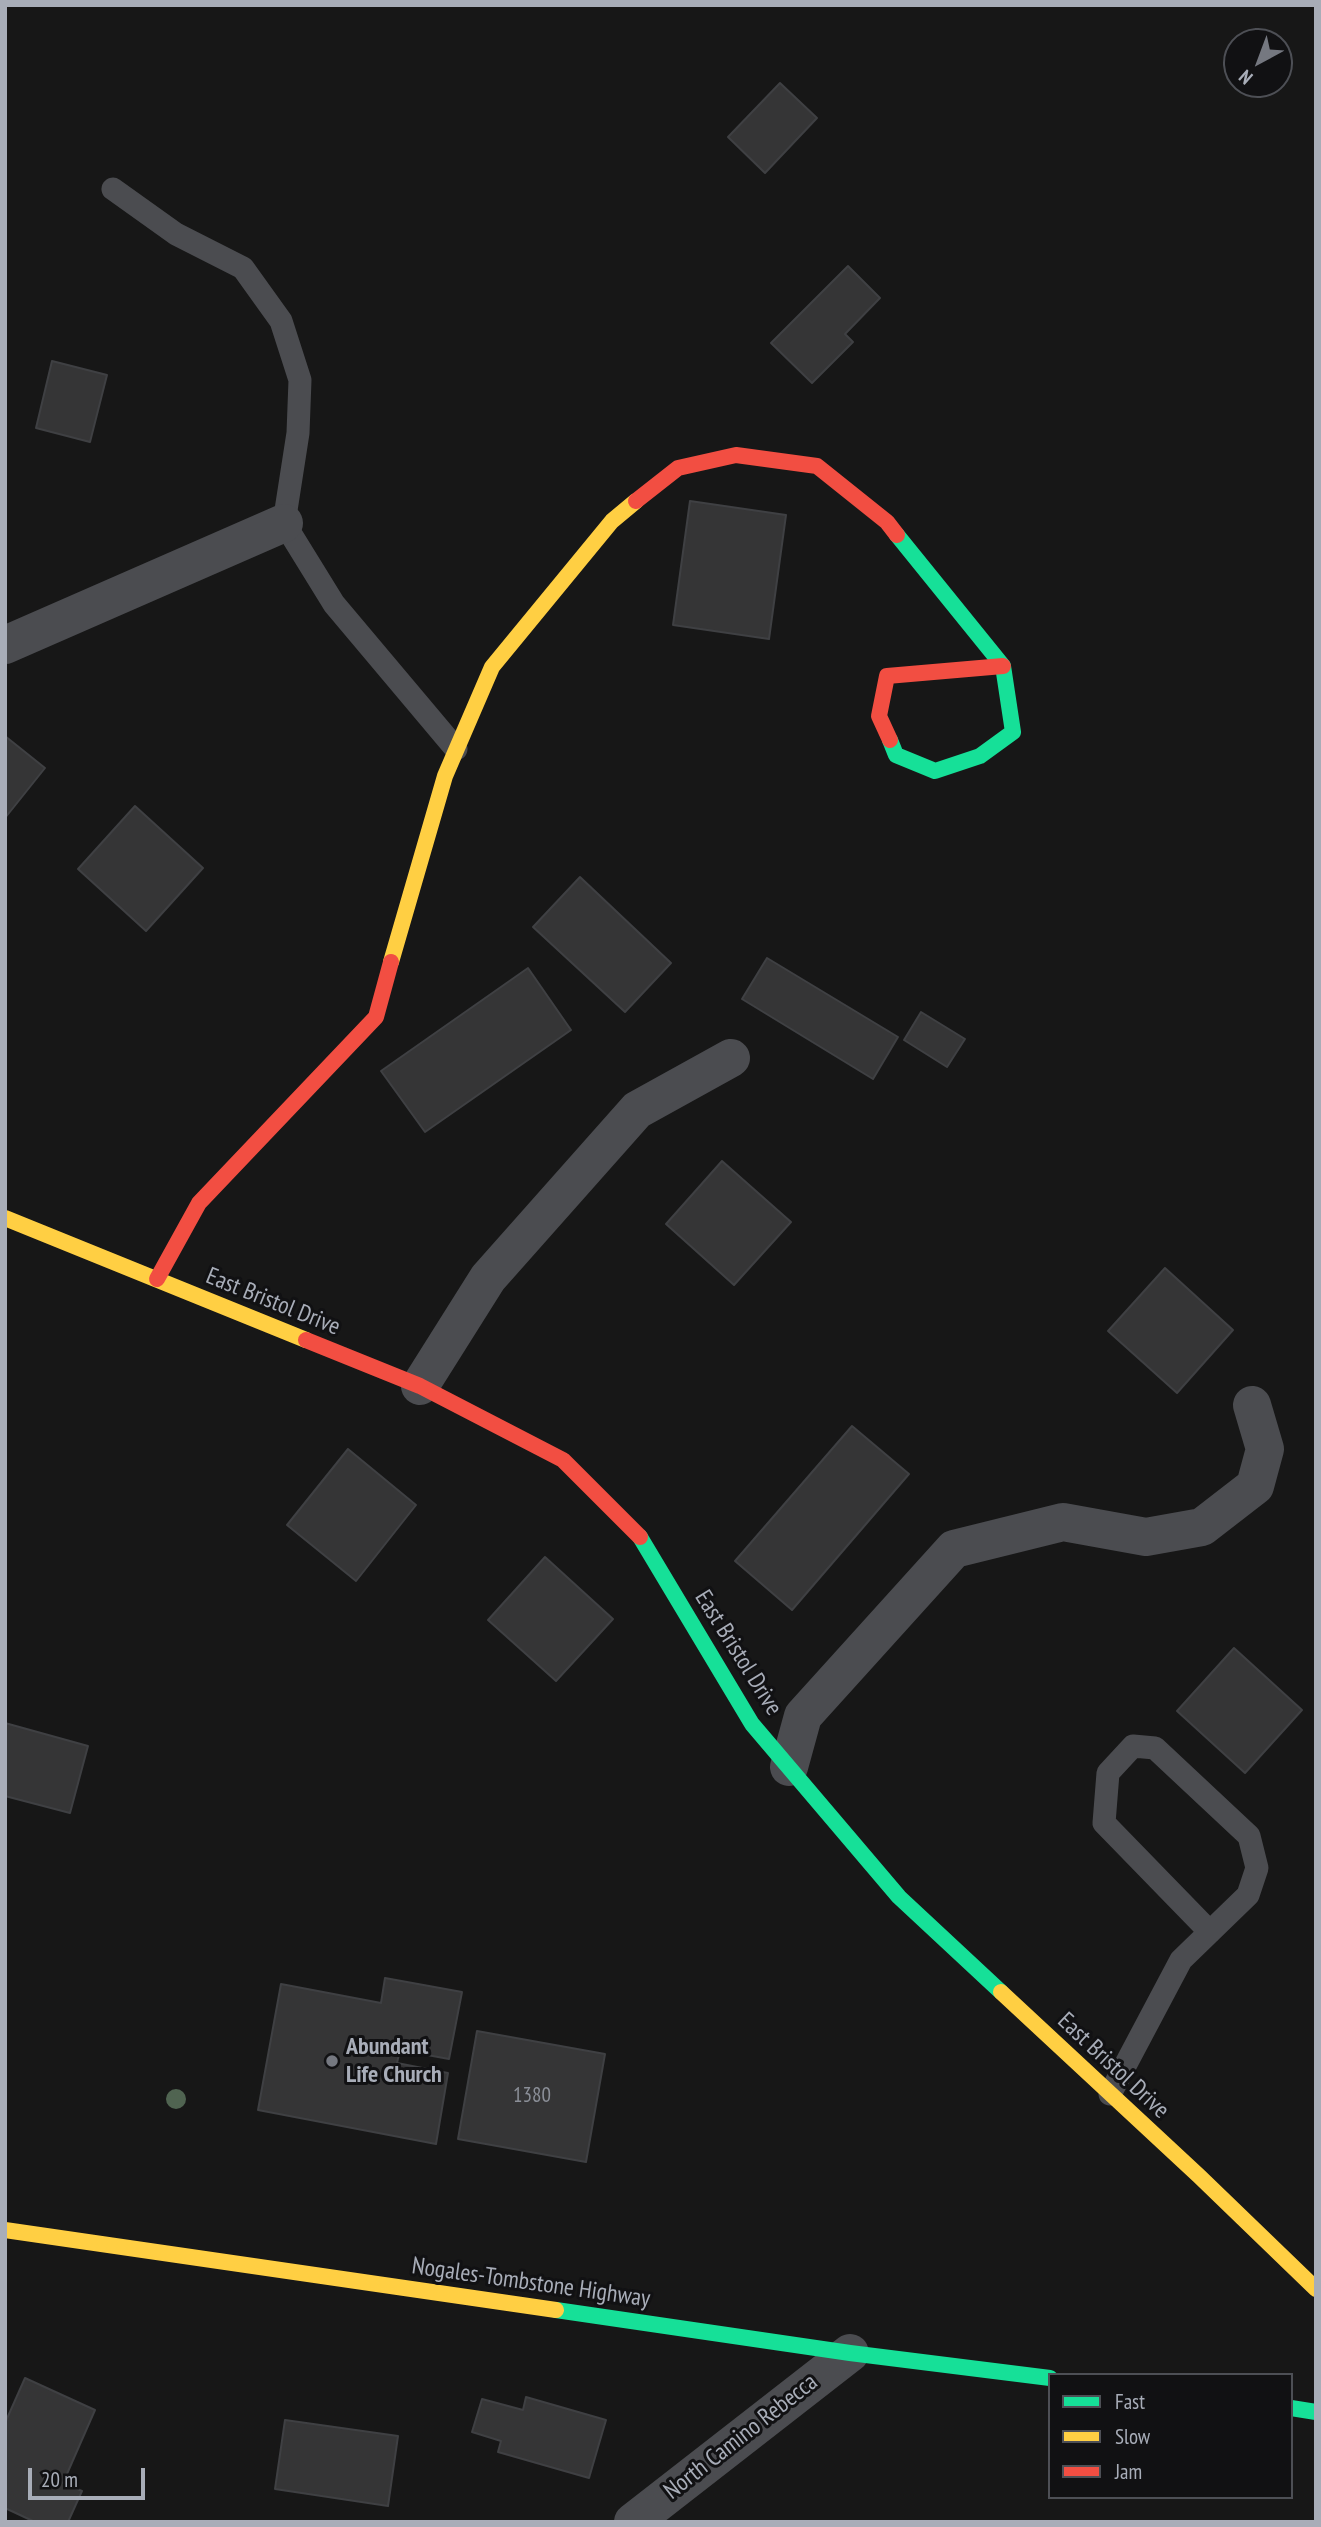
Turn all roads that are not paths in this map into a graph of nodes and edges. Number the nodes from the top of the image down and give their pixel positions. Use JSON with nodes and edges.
{"nodes":[{"id":1,"x":113,"y":189,"type":"dead end"},
{"id":2,"x":284,"y":523,"type":"junction"},
{"id":3,"x":5,"y":645,"type":"edge"},
{"id":4,"x":1003,"y":666,"type":"junction"},
{"id":5,"x":456,"y":749,"type":"junction"},
{"id":6,"x":730,"y":1058,"type":"dead end"},
{"id":7,"x":5,"y":1218,"type":"edge"},
{"id":8,"x":157,"y":1279,"type":"junction"},
{"id":9,"x":420,"y":1385,"type":"junction"},
{"id":10,"x":1252,"y":1405,"type":"dead end"},
{"id":11,"x":789,"y":1767,"type":"junction"},
{"id":12,"x":1210,"y":1932,"type":"junction"},
{"id":13,"x":1110,"y":2094,"type":"junction"},
{"id":14,"x":5,"y":2230,"type":"edge"},
{"id":15,"x":1316,"y":2289,"type":"edge"},
{"id":16,"x":850,"y":2353,"type":"junction"},
{"id":17,"x":1048,"y":2378,"type":"edge"},
{"id":18,"x":1293,"y":2409,"type":"edge"},
{"id":19,"x":1316,"y":2412,"type":"edge"},
{"id":20,"x":633,"y":2522,"type":"edge"}],
"edges":[{"from":1,"to":2,"type":"lane"},
{"from":2,"to":3,"type":"street"},
{"from":2,"to":5,"type":"lane"},
{"from":4,"to":4,"type":"street"},
{"from":4,"to":5,"type":"street"},
{"from":5,"to":8,"type":"street"},
{"from":6,"to":9,"type":"street"},
{"from":7,"to":8,"type":"street","name":"East Bristol Drive"},
{"from":8,"to":9,"type":"street","name":"East Bristol Drive"},
{"from":9,"to":11,"type":"street","name":"East Bristol Drive"},
{"from":10,"to":11,"type":"street"},
{"from":11,"to":13,"type":"street","name":"East Bristol Drive"},
{"from":12,"to":12,"type":"lane"},
{"from":12,"to":13,"type":"lane"},
{"from":13,"to":15,"type":"street","name":"East Bristol Drive"},
{"from":14,"to":16,"type":"street","name":"Nogales-Tombstone Highway"},
{"from":16,"to":17,"type":"street","name":"Nogales-Tombstone Highway"},
{"from":16,"to":20,"type":"street","name":"North Camino Rebecca"},
{"from":18,"to":19,"type":"street"}]}
